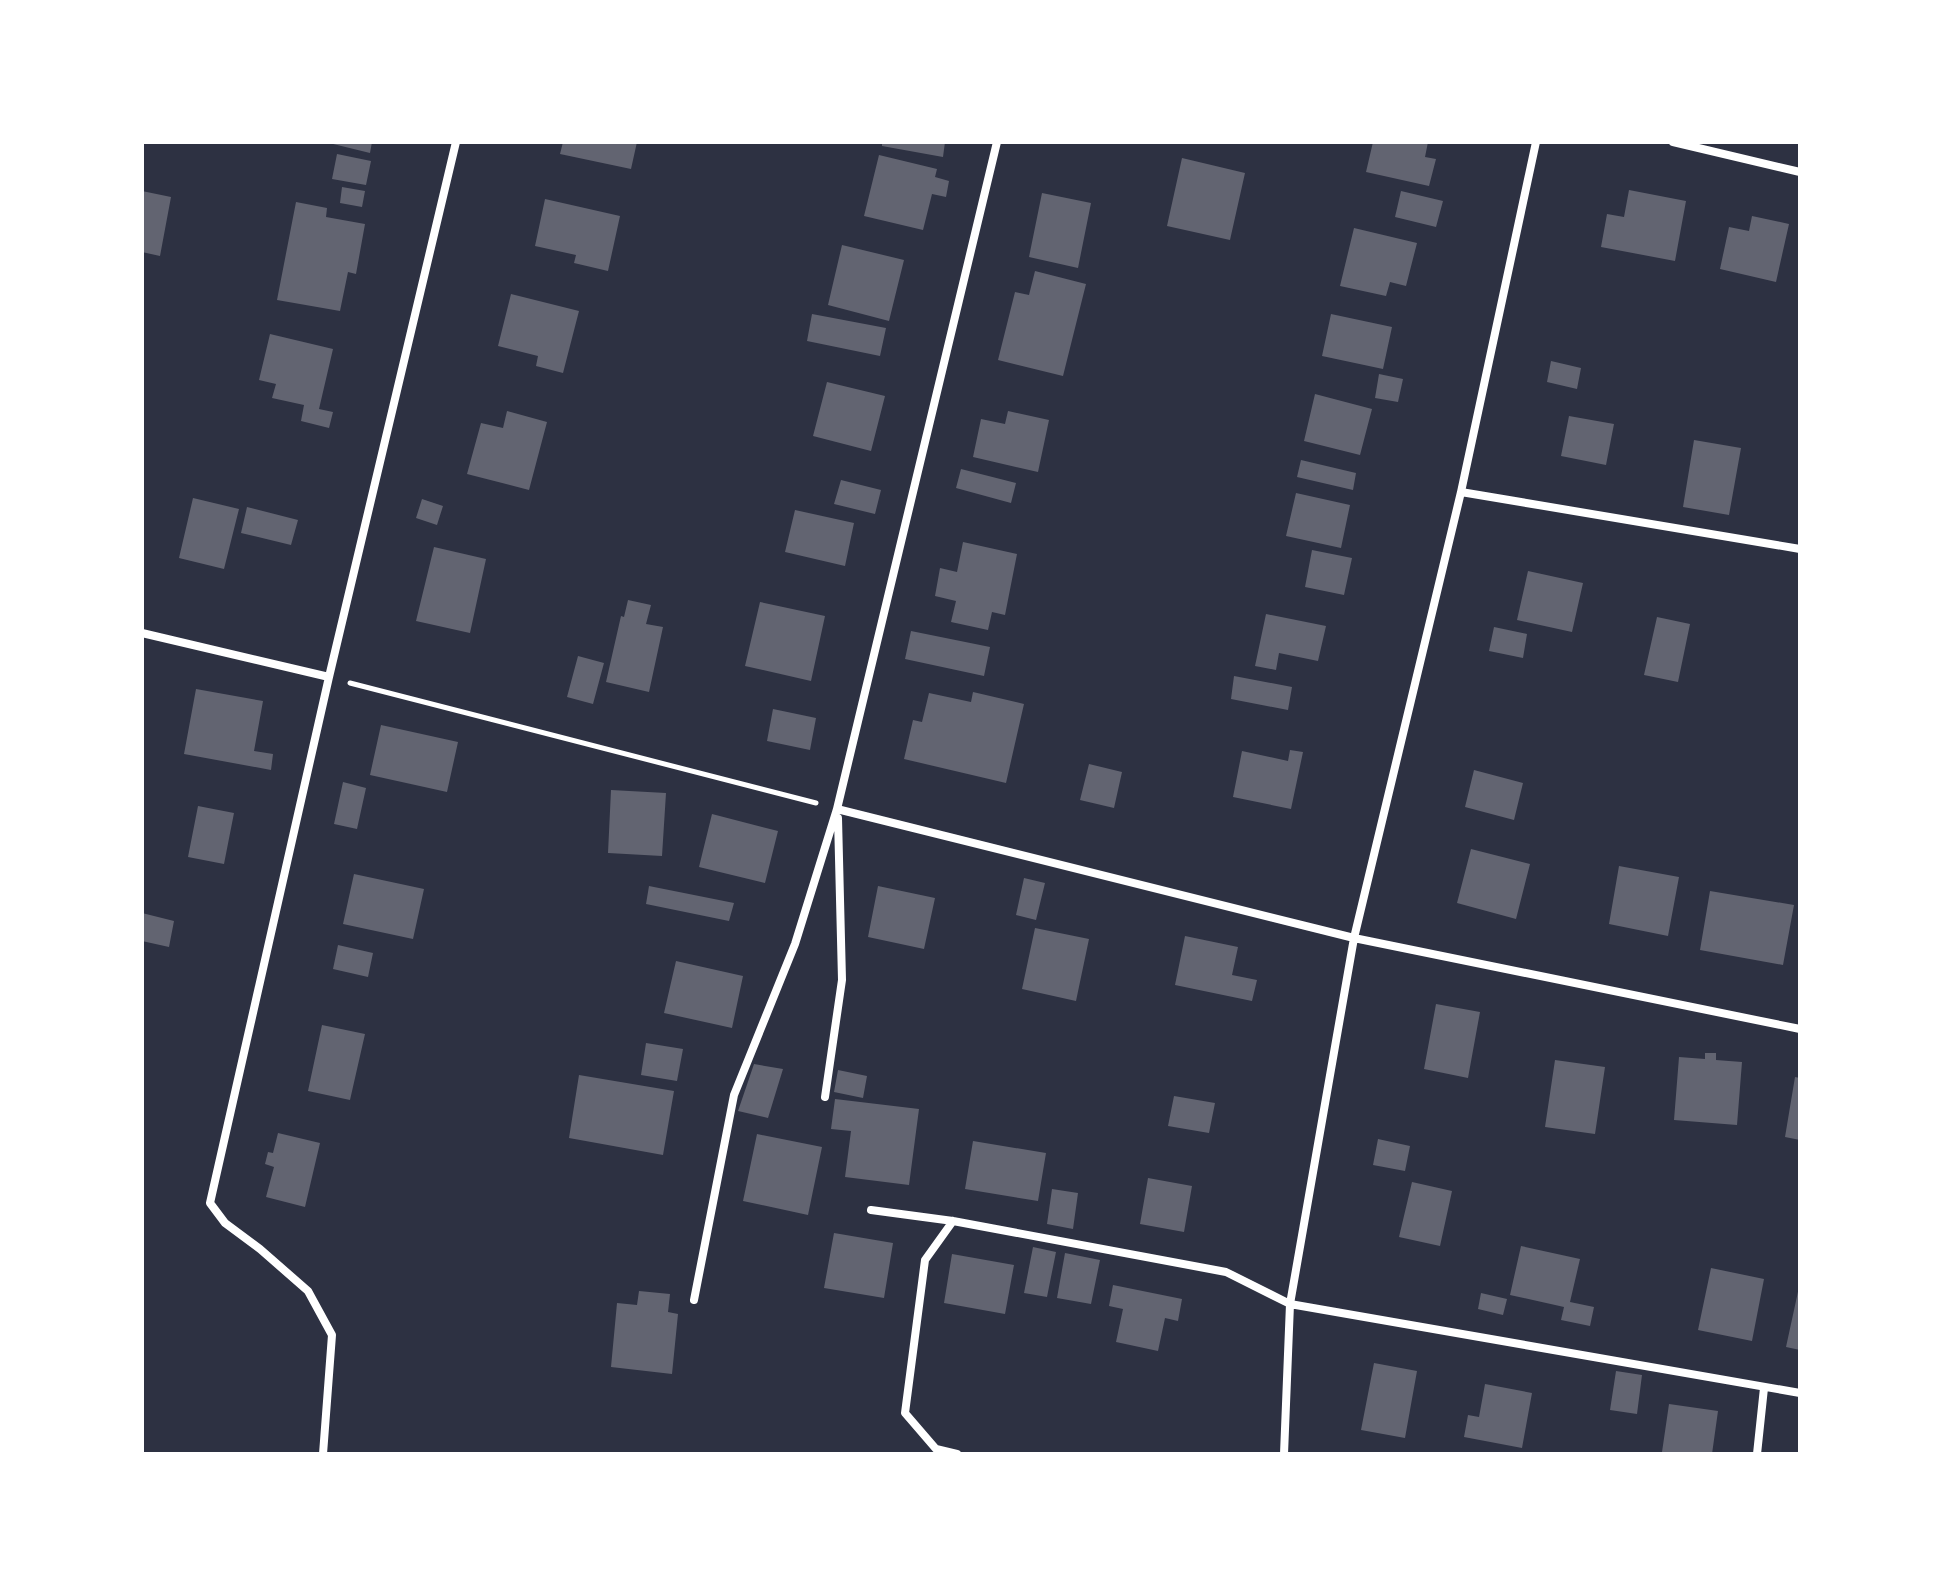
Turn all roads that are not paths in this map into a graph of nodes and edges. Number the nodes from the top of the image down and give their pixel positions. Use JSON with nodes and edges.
{"nodes":[{"id":1,"x":456,"y":142,"type":"edge"},
{"id":2,"x":997,"y":142,"type":"edge"},
{"id":3,"x":1536,"y":142,"type":"edge"},
{"id":4,"x":1673,"y":142,"type":"edge"},
{"id":5,"x":1800,"y":172,"type":"edge"},
{"id":6,"x":1461,"y":492,"type":"junction"},
{"id":7,"x":1800,"y":549,"type":"edge"},
{"id":8,"x":142,"y":633,"type":"edge"},
{"id":9,"x":329,"y":677,"type":"junction"},
{"id":10,"x":837,"y":809,"type":"junction"},
{"id":11,"x":1354,"y":938,"type":"junction"},
{"id":12,"x":1800,"y":1029,"type":"edge"},
{"id":13,"x":825,"y":1097,"type":"dead end"},
{"id":14,"x":871,"y":1210,"type":"dead end"},
{"id":15,"x":953,"y":1221,"type":"junction"},
{"id":16,"x":694,"y":1300,"type":"dead end"},
{"id":17,"x":1290,"y":1304,"type":"junction"},
{"id":18,"x":1764,"y":1388,"type":"junction"},
{"id":19,"x":1800,"y":1393,"type":"edge"},
{"id":20,"x":323,"y":1454,"type":"edge"},
{"id":21,"x":957,"y":1454,"type":"edge"},
{"id":22,"x":1284,"y":1454,"type":"edge"},
{"id":23,"x":1757,"y":1454,"type":"edge"}],
"edges":[{"from":1,"to":9,"type":"street"},
{"from":2,"to":10,"type":"street"},
{"from":3,"to":6,"type":"street"},
{"from":4,"to":5,"type":"street"},
{"from":6,"to":7,"type":"street"},
{"from":6,"to":11,"type":"street"},
{"from":8,"to":9,"type":"street"},
{"from":9,"to":20,"type":"street"},
{"from":10,"to":11,"type":"street"},
{"from":10,"to":13,"type":"street"},
{"from":10,"to":16,"type":"street"},
{"from":11,"to":12,"type":"street"},
{"from":11,"to":17,"type":"street"},
{"from":14,"to":15,"type":"street"},
{"from":15,"to":17,"type":"street"},
{"from":15,"to":21,"type":"street"},
{"from":17,"to":18,"type":"street"},
{"from":17,"to":22,"type":"street"},
{"from":18,"to":19,"type":"street"},
{"from":18,"to":23,"type":"street"}]}
